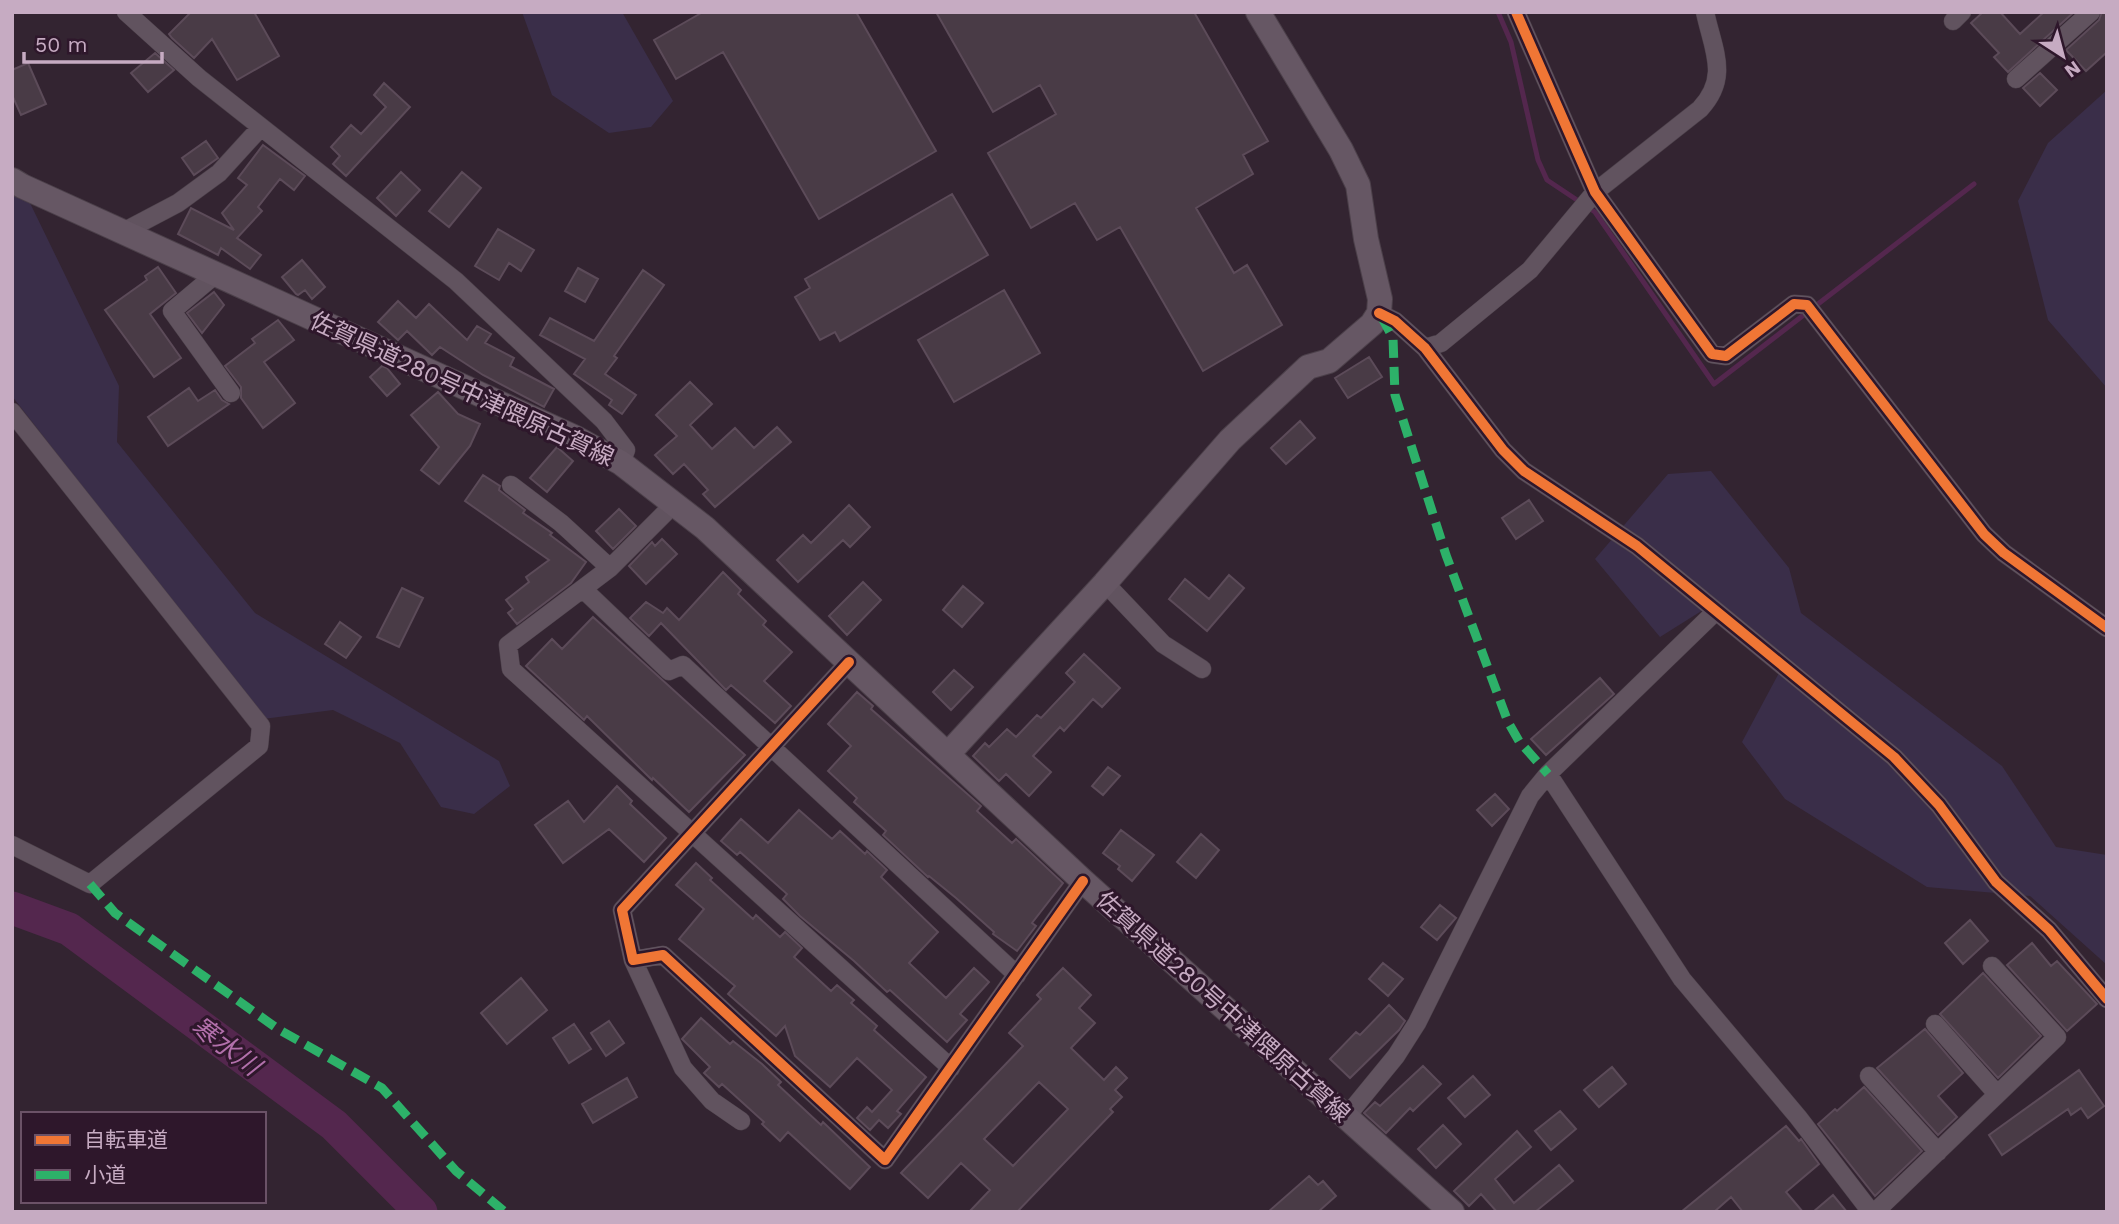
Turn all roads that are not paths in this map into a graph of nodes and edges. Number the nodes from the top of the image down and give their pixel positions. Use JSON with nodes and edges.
{"nodes":[{"id":1,"x":126,"y":12,"type":"edge"},
{"id":2,"x":1258,"y":12,"type":"edge"},
{"id":3,"x":1516,"y":12,"type":"edge"},
{"id":4,"x":1705,"y":12,"type":"edge"},
{"id":5,"x":2091,"y":12,"type":"edge"},
{"id":6,"x":2016,"y":79,"type":"dead end"},
{"id":7,"x":261,"y":127,"type":"junction"},
{"id":8,"x":12,"y":180,"type":"edge"},
{"id":9,"x":1595,"y":192,"type":"junction"},
{"id":10,"x":123,"y":232,"type":"junction"},
{"id":11,"x":216,"y":274,"type":"junction"},
{"id":12,"x":1380,"y":313,"type":"junction"},
{"id":13,"x":1425,"y":348,"type":"junction"},
{"id":14,"x":232,"y":393,"type":"dead end"},
{"id":15,"x":12,"y":412,"type":"edge"},
{"id":16,"x":621,"y":463,"type":"junction"},
{"id":17,"x":511,"y":485,"type":"dead end"},
{"id":18,"x":675,"y":503,"type":"junction"},
{"id":19,"x":610,"y":568,"type":"junction"},
{"id":20,"x":1105,"y":583,"type":"junction"},
{"id":21,"x":583,"y":589,"type":"junction"},
{"id":22,"x":1716,"y":611,"type":"junction"},
{"id":23,"x":2107,"y":628,"type":"edge"},
{"id":24,"x":849,"y":662,"type":"junction"},
{"id":25,"x":1202,"y":669,"type":"dead end"},
{"id":26,"x":772,"y":747,"type":"junction"},
{"id":27,"x":948,"y":754,"type":"junction"},
{"id":28,"x":1548,"y":774,"type":"junction"},
{"id":29,"x":692,"y":834,"type":"junction"},
{"id":30,"x":12,"y":845,"type":"edge"},
{"id":31,"x":1083,"y":881,"type":"junction"},
{"id":32,"x":633,"y":960,"type":"junction"},
{"id":33,"x":1992,"y":966,"type":"dead end"},
{"id":34,"x":1017,"y":975,"type":"junction"},
{"id":35,"x":2107,"y":999,"type":"edge"},
{"id":36,"x":1935,"y":1024,"type":"dead end"},
{"id":37,"x":951,"y":1068,"type":"junction"},
{"id":38,"x":1868,"y":1076,"type":"dead end"},
{"id":39,"x":1997,"y":1094,"type":"junction"},
{"id":40,"x":1346,"y":1117,"type":"junction"},
{"id":41,"x":741,"y":1121,"type":"dead end"},
{"id":42,"x":1938,"y":1152,"type":"junction"},
{"id":43,"x":1452,"y":1212,"type":"edge"},
{"id":44,"x":1873,"y":1212,"type":"edge"}],
"edges":[{"from":1,"to":7,"type":"street"},
{"from":2,"to":12,"type":"main road"},
{"from":3,"to":9,"type":"street"},
{"from":4,"to":9,"type":"street"},
{"from":5,"to":6,"type":"street"},
{"from":7,"to":10,"type":"street"},
{"from":7,"to":16,"type":"street"},
{"from":8,"to":10,"type":"main road","name":"佐賀県道280号中津隈原古賀線"},
{"from":9,"to":13,"type":"street"},
{"from":9,"to":23,"type":"street"},
{"from":10,"to":11,"type":"main road","name":"佐賀県道280号中津隈原古賀線"},
{"from":11,"to":14,"type":"street"},
{"from":11,"to":16,"type":"main road","name":"佐賀県道280号中津隈原古賀線"},
{"from":12,"to":13,"type":"street"},
{"from":12,"to":20,"type":"main road"},
{"from":13,"to":22,"type":"street"},
{"from":15,"to":30,"type":"street"},
{"from":16,"to":18,"type":"main road","name":"佐賀県道280号中津隈原古賀線"},
{"from":17,"to":19,"type":"street"},
{"from":18,"to":19,"type":"street"},
{"from":18,"to":24,"type":"main road","name":"佐賀県道280号中津隈原古賀線"},
{"from":19,"to":21,"type":"street"},
{"from":20,"to":25,"type":"street"},
{"from":20,"to":27,"type":"main road"},
{"from":21,"to":26,"type":"street"},
{"from":21,"to":29,"type":"street"},
{"from":22,"to":28,"type":"street"},
{"from":22,"to":35,"type":"street"},
{"from":24,"to":26,"type":"street"},
{"from":24,"to":27,"type":"main road","name":"佐賀県道280号中津隈原古賀線"},
{"from":26,"to":29,"type":"street"},
{"from":26,"to":34,"type":"street"},
{"from":27,"to":31,"type":"main road","name":"佐賀県道280号中津隈原古賀線"},
{"from":28,"to":40,"type":"street"},
{"from":28,"to":44,"type":"street"},
{"from":29,"to":32,"type":"street"},
{"from":29,"to":37,"type":"street"},
{"from":31,"to":34,"type":"street"},
{"from":31,"to":40,"type":"main road","name":"佐賀県道280号中津隈原古賀線"},
{"from":32,"to":37,"type":"street"},
{"from":32,"to":41,"type":"street"},
{"from":33,"to":39,"type":"street"},
{"from":34,"to":37,"type":"street"},
{"from":36,"to":39,"type":"street"},
{"from":38,"to":42,"type":"street"},
{"from":39,"to":42,"type":"street"},
{"from":40,"to":43,"type":"main road","name":"佐賀県道280号中津隈原古賀線"},
{"from":42,"to":44,"type":"street"}]}
